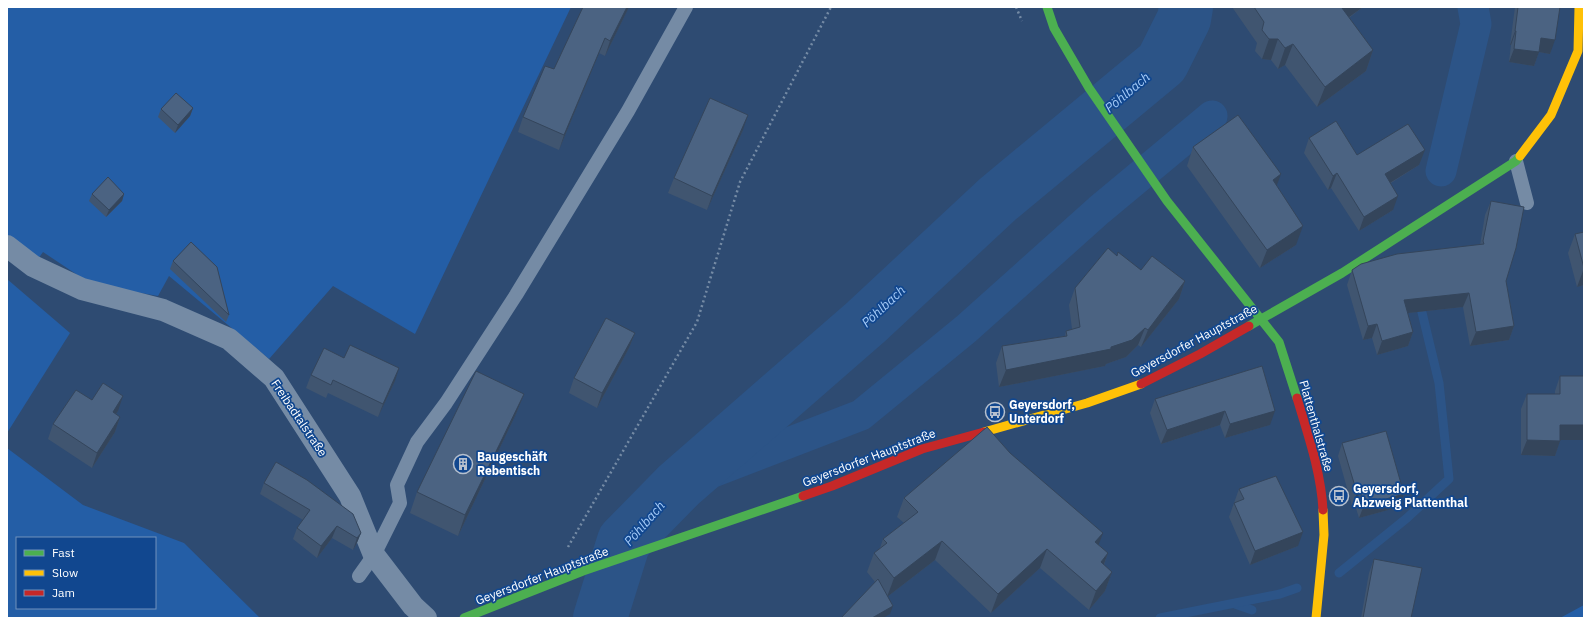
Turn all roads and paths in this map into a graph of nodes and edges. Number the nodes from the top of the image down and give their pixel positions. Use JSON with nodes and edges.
{"nodes":[{"id":1,"x":686,"y":7,"type":"edge"},
{"id":2,"x":831,"y":7,"type":"edge"},
{"id":3,"x":1047,"y":7,"type":"edge"},
{"id":4,"x":1579,"y":7,"type":"edge"},
{"id":5,"x":1516,"y":161,"type":"junction"},
{"id":6,"x":1527,"y":203,"type":"dead end"},
{"id":7,"x":7,"y":246,"type":"edge"},
{"id":8,"x":1261,"y":320,"type":"junction"},
{"id":9,"x":566,"y":550,"type":"dead end"},
{"id":10,"x":374,"y":555,"type":"junction"},
{"id":11,"x":358,"y":576,"type":"dead end"},
{"id":12,"x":426,"y":618,"type":"edge"},
{"id":13,"x":465,"y":618,"type":"edge"},
{"id":14,"x":1316,"y":618,"type":"edge"}],
"edges":[{"from":1,"to":10,"type":"lane"},
{"from":2,"to":9,"type":"path"},
{"from":3,"to":8,"type":"main road","name":"Plattenthalstraße"},
{"from":4,"to":5,"type":"main road","name":"Geyersdorfer Hauptstraße"},
{"from":5,"to":6,"type":"lane"},
{"from":5,"to":8,"type":"main road","name":"Geyersdorfer Hauptstraße"},
{"from":7,"to":10,"type":"street","name":"Freibadtalstraße"},
{"from":8,"to":13,"type":"main road","name":"Geyersdorfer Hauptstraße"},
{"from":8,"to":14,"type":"main road","name":"Plattenthalstraße"},
{"from":10,"to":11,"type":"lane"},
{"from":10,"to":12,"type":"street","name":"Freibadtalstraße"}]}
